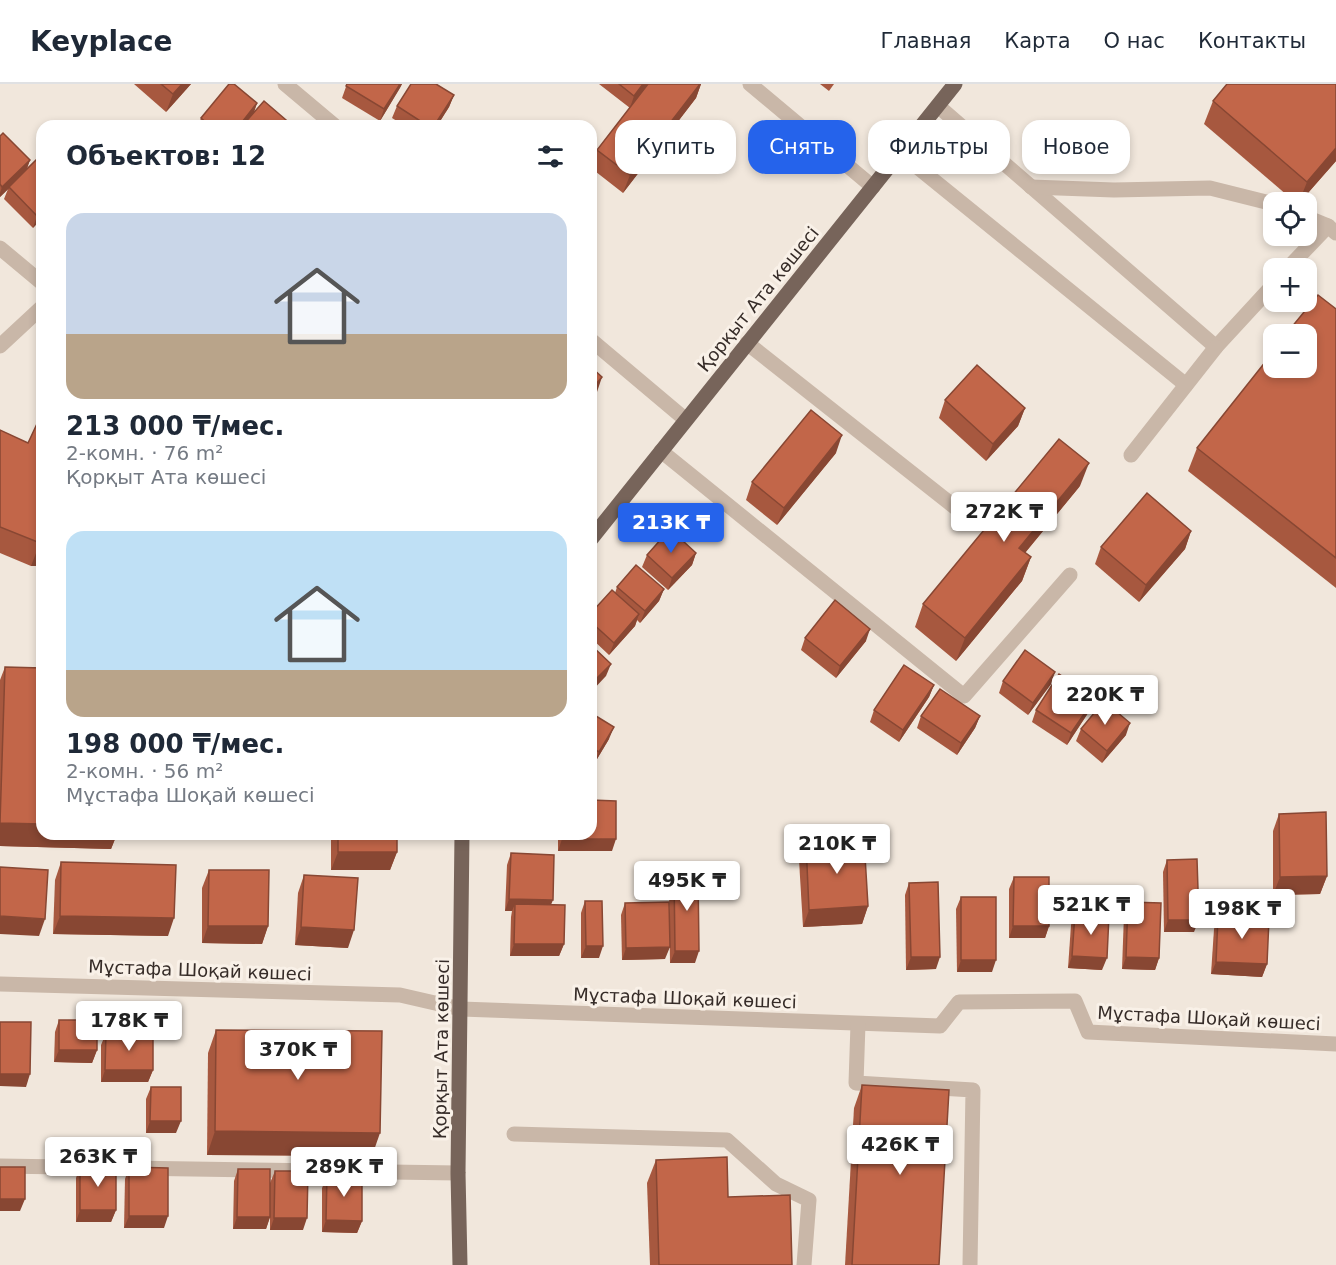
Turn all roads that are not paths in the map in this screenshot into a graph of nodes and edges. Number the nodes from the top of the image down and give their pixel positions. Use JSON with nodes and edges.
{"nodes":[{"id":1,"x":285,"y":84,"type":"edge"},
{"id":2,"x":750,"y":84,"type":"edge"},
{"id":3,"x":955,"y":84,"type":"edge"},
{"id":4,"x":938,"y":106,"type":"junction"},
{"id":5,"x":328,"y":120,"type":"edge"},
{"id":6,"x":927,"y":120,"type":"edge"},
{"id":7,"x":883,"y":174,"type":"edge"},
{"id":8,"x":926,"y":174,"type":"edge"},
{"id":9,"x":873,"y":187,"type":"junction"},
{"id":10,"x":1031,"y":187,"type":"junction"},
{"id":11,"x":1263,"y":201,"type":"edge"},
{"id":12,"x":1317,"y":222,"type":"edge"},
{"id":13,"x":1332,"y":229,"type":"edge"},
{"id":14,"x":0,"y":248,"type":"edge"},
{"id":15,"x":1299,"y":258,"type":"edge"},
{"id":16,"x":36,"y":278,"type":"edge"},
{"id":17,"x":1263,"y":296,"type":"edge"},
{"id":18,"x":36,"y":313,"type":"edge"},
{"id":19,"x":747,"y":343,"type":"junction"},
{"id":20,"x":597,"y":345,"type":"edge"},
{"id":21,"x":0,"y":346,"type":"edge"},
{"id":22,"x":1216,"y":347,"type":"junction"},
{"id":23,"x":1186,"y":385,"type":"junction"},
{"id":24,"x":686,"y":420,"type":"junction"},
{"id":25,"x":661,"y":451,"type":"junction"},
{"id":26,"x":1131,"y":455,"type":"dead end"},
{"id":27,"x":961,"y":512,"type":"dead end"},
{"id":28,"x":597,"y":531,"type":"edge"},
{"id":29,"x":1070,"y":575,"type":"dead end"},
{"id":30,"x":462,"y":840,"type":"edge"},
{"id":31,"x":0,"y":984,"type":"edge"},
{"id":32,"x":461,"y":1009,"type":"junction"},
{"id":33,"x":858,"y":1024,"type":"junction"},
{"id":34,"x":1336,"y":1044,"type":"edge"},
{"id":35,"x":514,"y":1134,"type":"dead end"},
{"id":36,"x":0,"y":1166,"type":"edge"},
{"id":37,"x":458,"y":1173,"type":"junction"},
{"id":38,"x":459,"y":1265,"type":"edge"},
{"id":39,"x":804,"y":1265,"type":"edge"},
{"id":40,"x":970,"y":1265,"type":"edge"}],
"edges":[{"from":1,"to":5,"type":"street"},
{"from":2,"to":9,"type":"street"},
{"from":3,"to":4,"type":"main road","name":"Қорқыт Ата көшесі"},
{"from":4,"to":6,"type":"main road","name":"Қорқыт Ата көшесі"},
{"from":4,"to":10,"type":"street"},
{"from":7,"to":9,"type":"main road","name":"Қорқыт Ата көшесі"},
{"from":8,"to":23,"type":"street"},
{"from":9,"to":19,"type":"main road","name":"Қорқыт Ата көшесі"},
{"from":10,"to":11,"type":"street"},
{"from":10,"to":22,"type":"street"},
{"from":12,"to":13,"type":"street"},
{"from":13,"to":15,"type":"street"},
{"from":14,"to":16,"type":"street"},
{"from":17,"to":22,"type":"street"},
{"from":18,"to":21,"type":"street"},
{"from":19,"to":24,"type":"main road","name":"Қорқыт Ата көшесі"},
{"from":19,"to":27,"type":"street"},
{"from":20,"to":24,"type":"street"},
{"from":22,"to":23,"type":"street"},
{"from":23,"to":26,"type":"street"},
{"from":24,"to":25,"type":"main road","name":"Қорқыт Ата көшесі"},
{"from":25,"to":28,"type":"main road","name":"Қорқыт Ата көшесі"},
{"from":25,"to":29,"type":"street"},
{"from":30,"to":32,"type":"main road","name":"Қорқыт Ата көшесі"},
{"from":31,"to":32,"type":"street","name":"Мұстафа Шоқай көшесі"},
{"from":32,"to":33,"type":"street","name":"Мұстафа Шоқай көшесі"},
{"from":32,"to":37,"type":"main road","name":"Қорқыт Ата көшесі"},
{"from":33,"to":34,"type":"street","name":"Мұстафа Шоқай көшесі"},
{"from":33,"to":40,"type":"street"},
{"from":35,"to":39,"type":"street"},
{"from":36,"to":37,"type":"street"},
{"from":37,"to":38,"type":"main road","name":"Қорқыт Ата көшесі"}]}
